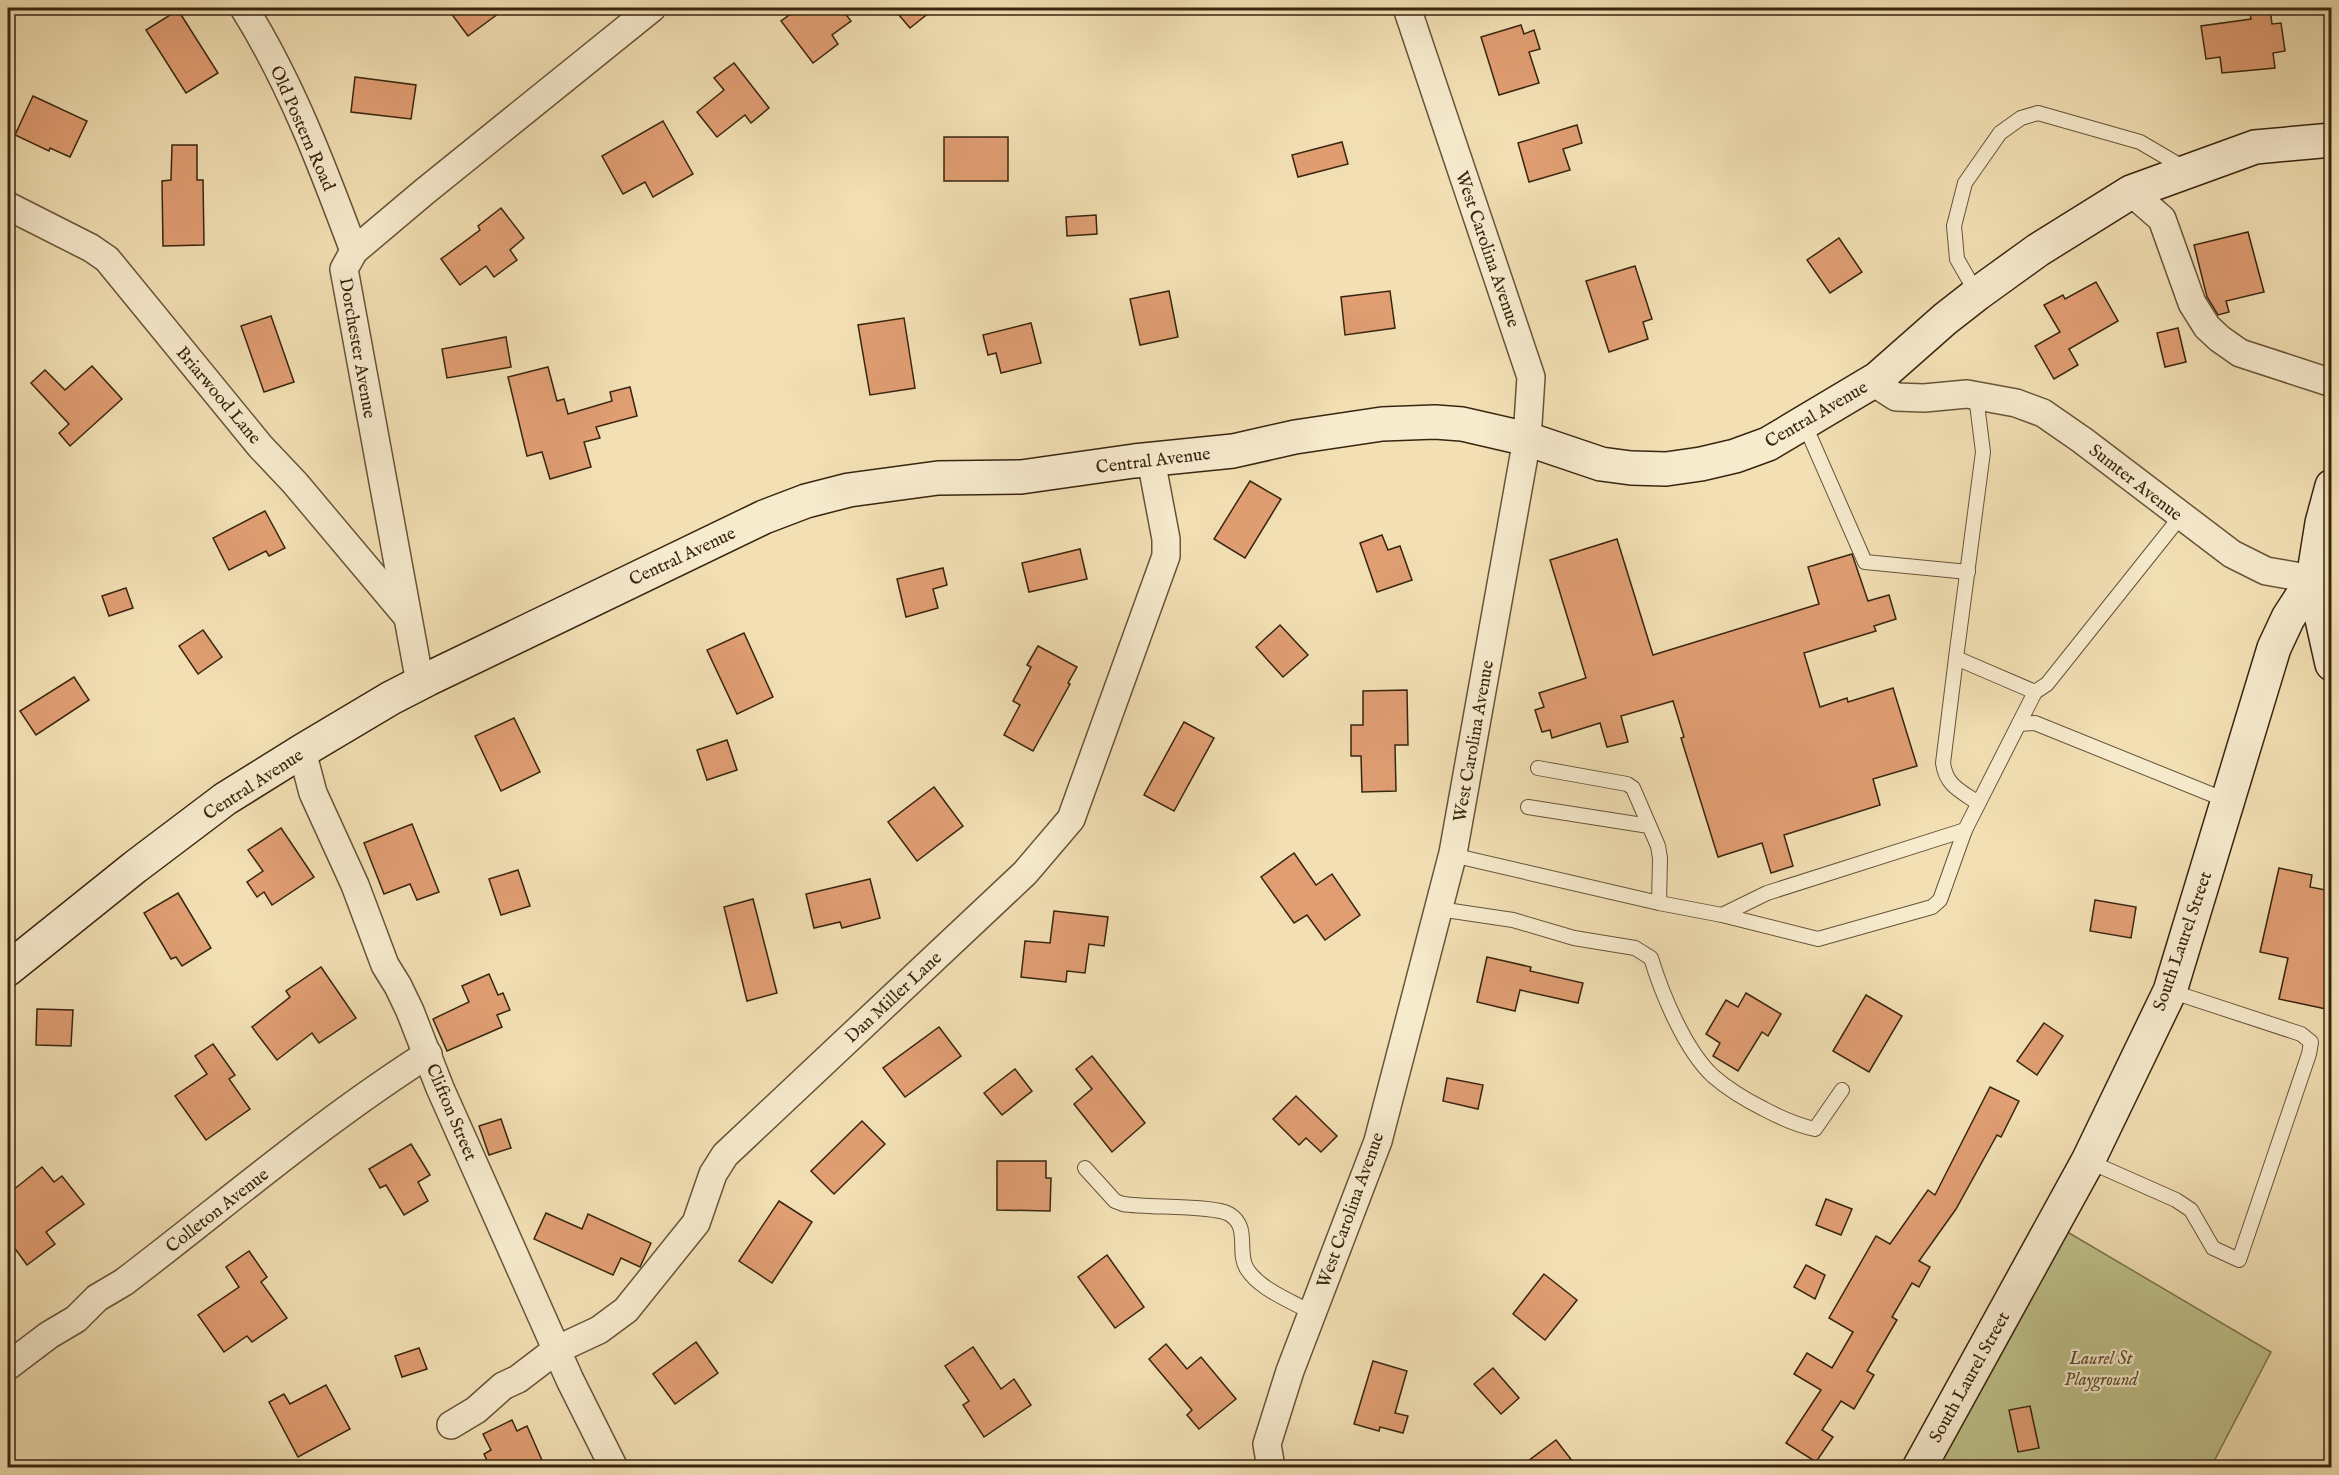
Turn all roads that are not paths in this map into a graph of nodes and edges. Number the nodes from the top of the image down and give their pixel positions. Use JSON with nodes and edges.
{"nodes":[{"id":1,"x":244,"y":8,"type":"edge"},
{"id":2,"x":652,"y":8,"type":"edge"},
{"id":3,"x":1407,"y":8,"type":"edge"},
{"id":4,"x":2331,"y":140,"type":"edge"},
{"id":5,"x":2188,"y":170,"type":"junction"},
{"id":6,"x":2131,"y":192,"type":"junction"},
{"id":7,"x":8,"y":206,"type":"edge"},
{"id":8,"x":354,"y":251,"type":"junction"},
{"id":9,"x":1977,"y":294,"type":"junction"},
{"id":10,"x":1877,"y":379,"type":"junction"},
{"id":11,"x":2331,"y":383,"type":"edge"},
{"id":12,"x":1976,"y":396,"type":"junction"},
{"id":13,"x":1804,"y":423,"type":"junction"},
{"id":14,"x":1527,"y":439,"type":"junction"},
{"id":15,"x":1151,"y":460,"type":"junction"},
{"id":16,"x":2331,"y":486,"type":"edge"},
{"id":17,"x":2181,"y":516,"type":"junction"},
{"id":18,"x":2326,"y":533,"type":"edge"},
{"id":19,"x":1968,"y":572,"type":"junction"},
{"id":20,"x":2313,"y":579,"type":"junction"},
{"id":21,"x":406,"y":616,"type":"junction"},
{"id":22,"x":1956,"y":658,"type":"junction"},
{"id":23,"x":2331,"y":664,"type":"edge"},
{"id":24,"x":420,"y":684,"type":"junction"},
{"id":25,"x":2035,"y":692,"type":"junction"},
{"id":26,"x":2019,"y":724,"type":"junction"},
{"id":27,"x":302,"y":751,"type":"junction"},
{"id":28,"x":1538,"y":768,"type":"dead end"},
{"id":29,"x":2228,"y":801,"type":"junction"},
{"id":30,"x":1978,"y":803,"type":"junction"},
{"id":31,"x":1528,"y":807,"type":"dead end"},
{"id":32,"x":1649,"y":826,"type":"junction"},
{"id":33,"x":1965,"y":830,"type":"junction"},
{"id":34,"x":1452,"y":855,"type":"junction"},
{"id":35,"x":1659,"y":903,"type":"junction"},
{"id":36,"x":1439,"y":909,"type":"junction"},
{"id":37,"x":1722,"y":915,"type":"junction"},
{"id":38,"x":8,"y":969,"type":"edge"},
{"id":39,"x":2170,"y":991,"type":"junction"},
{"id":40,"x":428,"y":1054,"type":"junction"},
{"id":41,"x":1842,"y":1090,"type":"dead end"},
{"id":42,"x":2088,"y":1161,"type":"junction"},
{"id":43,"x":1085,"y":1168,"type":"dead end"},
{"id":44,"x":1312,"y":1313,"type":"junction"},
{"id":45,"x":556,"y":1350,"type":"junction"},
{"id":46,"x":8,"y":1366,"type":"edge"},
{"id":47,"x":451,"y":1425,"type":"dead end"},
{"id":48,"x":614,"y":1467,"type":"edge"},
{"id":49,"x":1271,"y":1467,"type":"edge"},
{"id":50,"x":1919,"y":1467,"type":"edge"}],
"edges":[{"from":1,"to":8,"type":"street","name":"Old Postern Road"},
{"from":2,"to":8,"type":"street","name":"Dorchester Avenue"},
{"from":3,"to":14,"type":"street","name":"West Carolina Avenue"},
{"from":4,"to":5,"type":"street","name":"Central Avenue"},
{"from":5,"to":6,"type":"street","name":"Central Avenue"},
{"from":5,"to":9,"type":"lane"},
{"from":6,"to":9,"type":"street","name":"Central Avenue"},
{"from":6,"to":11,"type":"street"},
{"from":7,"to":21,"type":"street","name":"Briarwood Lane"},
{"from":8,"to":21,"type":"street","name":"Dorchester Avenue"},
{"from":9,"to":10,"type":"street","name":"Central Avenue"},
{"from":10,"to":12,"type":"street","name":"Sumter Avenue"},
{"from":10,"to":13,"type":"street","name":"Central Avenue"},
{"from":12,"to":17,"type":"street","name":"Sumter Avenue"},
{"from":12,"to":19,"type":"lane"},
{"from":13,"to":14,"type":"street","name":"Central Avenue"},
{"from":13,"to":19,"type":"lane"},
{"from":14,"to":15,"type":"street","name":"Central Avenue"},
{"from":14,"to":34,"type":"street","name":"West Carolina Avenue"},
{"from":15,"to":24,"type":"street","name":"Central Avenue"},
{"from":15,"to":45,"type":"street","name":"Dan Miller Lane"},
{"from":16,"to":18,"type":"street","name":"South Laurel Street"},
{"from":17,"to":20,"type":"street","name":"Sumter Avenue"},
{"from":17,"to":25,"type":"lane"},
{"from":18,"to":20,"type":"street","name":"South Laurel Street"},
{"from":19,"to":22,"type":"lane"},
{"from":20,"to":23,"type":"street"},
{"from":20,"to":29,"type":"street","name":"South Laurel Street"},
{"from":21,"to":24,"type":"street","name":"Dorchester Avenue"},
{"from":22,"to":25,"type":"lane"},
{"from":22,"to":30,"type":"lane"},
{"from":24,"to":27,"type":"street","name":"Central Avenue"},
{"from":25,"to":26,"type":"lane"},
{"from":26,"to":29,"type":"lane"},
{"from":26,"to":30,"type":"lane"},
{"from":27,"to":38,"type":"street","name":"Central Avenue"},
{"from":27,"to":40,"type":"street","name":"Clifton Street"},
{"from":28,"to":32,"type":"lane"},
{"from":29,"to":39,"type":"street","name":"South Laurel Street"},
{"from":30,"to":33,"type":"lane"},
{"from":31,"to":32,"type":"lane"},
{"from":32,"to":35,"type":"lane"},
{"from":33,"to":37,"type":"lane"},
{"from":33,"to":37,"type":"lane"},
{"from":34,"to":35,"type":"lane"},
{"from":34,"to":36,"type":"street","name":"West Carolina Avenue"},
{"from":35,"to":37,"type":"lane"},
{"from":36,"to":41,"type":"lane"},
{"from":36,"to":44,"type":"street","name":"West Carolina Avenue"},
{"from":39,"to":42,"type":"street","name":"South Laurel Street"},
{"from":39,"to":42,"type":"lane"},
{"from":40,"to":45,"type":"street","name":"Clifton Street"},
{"from":40,"to":46,"type":"street","name":"Colleton Avenue"},
{"from":42,"to":50,"type":"street","name":"South Laurel Street"},
{"from":43,"to":44,"type":"lane"},
{"from":44,"to":49,"type":"street","name":"West Carolina Avenue"},
{"from":45,"to":47,"type":"street","name":"Dan Miller Lane"},
{"from":45,"to":48,"type":"street","name":"Clifton Street"}]}
